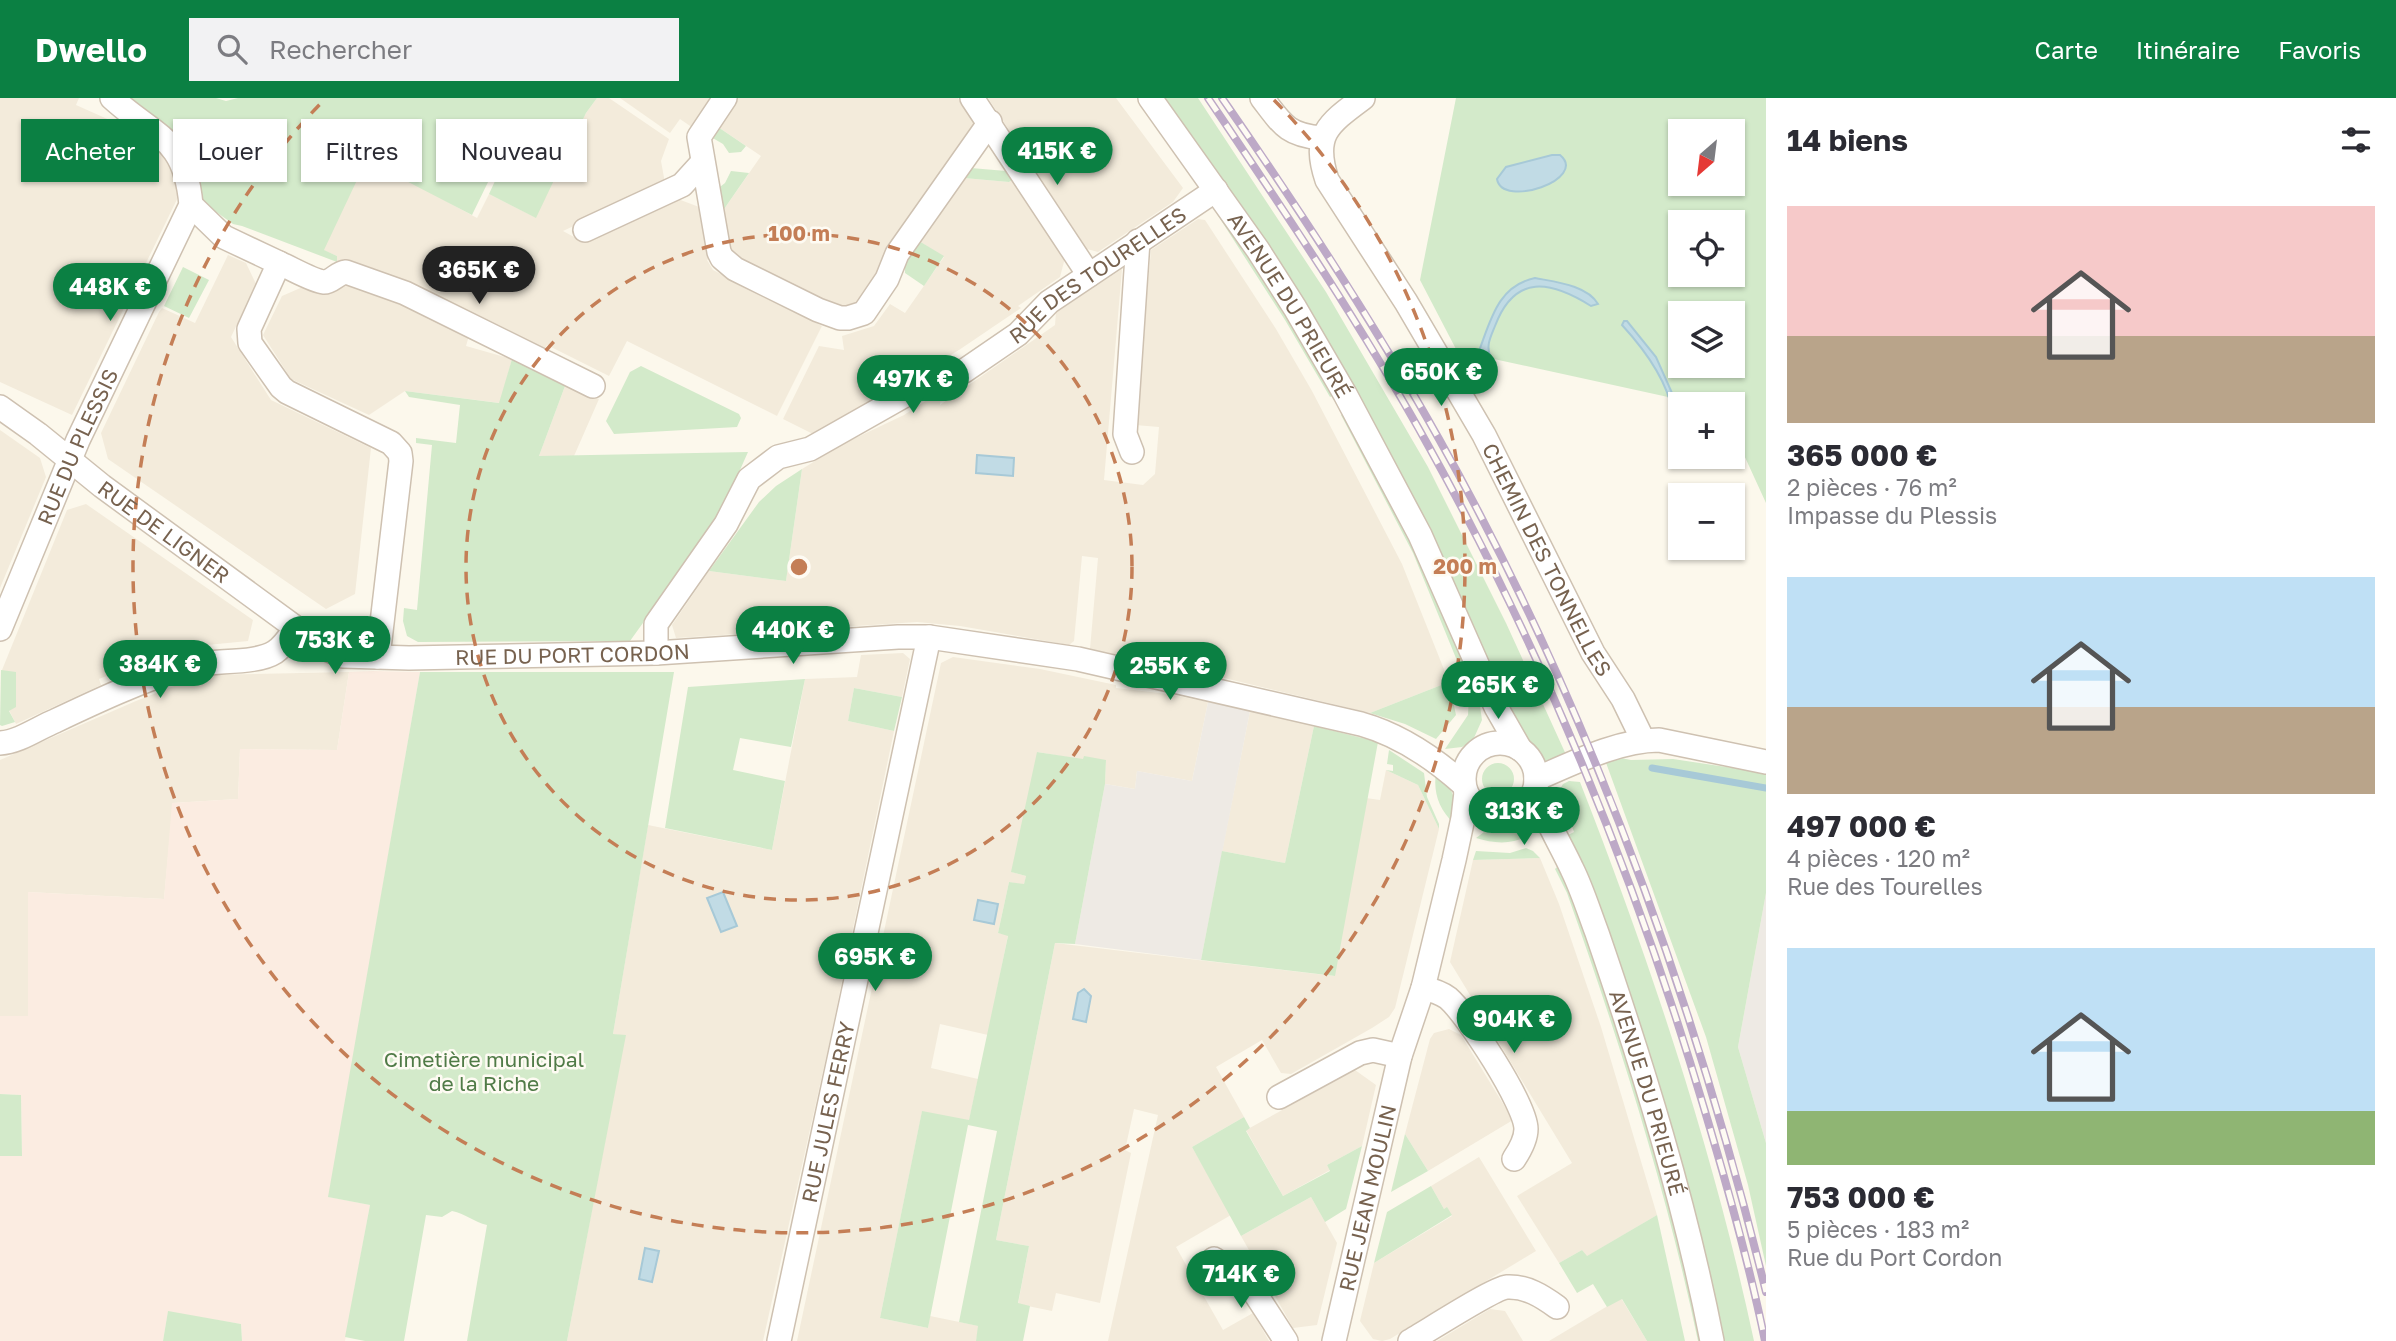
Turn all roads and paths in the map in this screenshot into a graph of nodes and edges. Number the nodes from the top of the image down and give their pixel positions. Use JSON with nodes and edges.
{"nodes":[{"id":1,"x":112,"y":98,"type":"edge"},
{"id":2,"x":724,"y":98,"type":"edge"},
{"id":3,"x":972,"y":98,"type":"edge"},
{"id":4,"x":1150,"y":98,"type":"edge"},
{"id":5,"x":1262,"y":98,"type":"edge"},
{"id":6,"x":1363,"y":98,"type":"edge"},
{"id":7,"x":990,"y":122,"type":"junction"},
{"id":8,"x":1321,"y":138,"type":"junction"},
{"id":9,"x":702,"y":163,"type":"junction"},
{"id":10,"x":1216,"y":190,"type":"junction"},
{"id":11,"x":191,"y":205,"type":"junction"},
{"id":12,"x":585,"y":230,"type":"dead end"},
{"id":13,"x":1138,"y":241,"type":"junction"},
{"id":14,"x":279,"y":263,"type":"junction"},
{"id":15,"x":1089,"y":275,"type":"junction"},
{"id":16,"x":593,"y":386,"type":"dead end"},
{"id":17,"x":0,"y":407,"type":"edge"},
{"id":18,"x":1132,"y":452,"type":"dead end"},
{"id":19,"x":69,"y":460,"type":"junction"},
{"id":20,"x":296,"y":628,"type":"junction"},
{"id":21,"x":0,"y":629,"type":"edge"},
{"id":22,"x":929,"y":637,"type":"junction"},
{"id":23,"x":656,"y":653,"type":"junction"},
{"id":24,"x":378,"y":657,"type":"junction"},
{"id":25,"x":1482,"y":674,"type":"junction"},
{"id":26,"x":1643,"y":740,"type":"junction"},
{"id":27,"x":0,"y":743,"type":"edge"},
{"id":28,"x":1520,"y":749,"type":"junction"},
{"id":29,"x":1420,"y":750,"type":"junction"},
{"id":30,"x":1475,"y":753,"type":"junction"},
{"id":31,"x":1766,"y":762,"type":"edge"},
{"id":32,"x":1536,"y":783,"type":"junction"},
{"id":33,"x":1465,"y":788,"type":"junction"},
{"id":34,"x":1503,"y":816,"type":"junction"},
{"id":35,"x":1562,"y":851,"type":"junction"},
{"id":36,"x":1454,"y":860,"type":"junction"},
{"id":37,"x":1423,"y":988,"type":"junction"},
{"id":38,"x":1400,"y":1056,"type":"junction"},
{"id":39,"x":1279,"y":1097,"type":"dead end"},
{"id":40,"x":1514,"y":1159,"type":"dead end"},
{"id":41,"x":1214,"y":1259,"type":"dead end"},
{"id":42,"x":1557,"y":1307,"type":"dead end"},
{"id":43,"x":779,"y":1341,"type":"edge"},
{"id":44,"x":1286,"y":1341,"type":"edge"},
{"id":45,"x":1334,"y":1341,"type":"edge"},
{"id":46,"x":1410,"y":1341,"type":"edge"},
{"id":47,"x":1712,"y":1341,"type":"edge"}],
"edges":[{"from":1,"to":11,"type":"street"},
{"from":2,"to":9,"type":"street"},
{"from":3,"to":7,"type":"street"},
{"from":4,"to":10,"type":"street","name":"AVENUE DU PRIEURÉ"},
{"from":5,"to":8,"type":"street"},
{"from":6,"to":8,"type":"street"},
{"from":7,"to":9,"type":"street"},
{"from":7,"to":15,"type":"street"},
{"from":8,"to":26,"type":"street","name":"CHEMIN DES TONNELLES"},
{"from":9,"to":12,"type":"street"},
{"from":10,"to":13,"type":"street","name":"RUE DES TOURELLES"},
{"from":10,"to":25,"type":"street","name":"AVENUE DU PRIEURÉ"},
{"from":11,"to":14,"type":"street"},
{"from":11,"to":19,"type":"street","name":"RUE DU PLESSIS"},
{"from":13,"to":15,"type":"street","name":"RUE DES TOURELLES"},
{"from":13,"to":18,"type":"street"},
{"from":14,"to":16,"type":"street"},
{"from":14,"to":24,"type":"street"},
{"from":15,"to":23,"type":"street","name":"RUE DES TOURELLES"},
{"from":17,"to":19,"type":"street","name":"RUE DE LIGNER"},
{"from":19,"to":20,"type":"street","name":"RUE DE LIGNER"},
{"from":19,"to":21,"type":"street","name":"RUE DU PLESSIS"},
{"from":20,"to":24,"type":"street","name":"RUE DU PORT CORDON"},
{"from":20,"to":27,"type":"street"},
{"from":22,"to":23,"type":"street","name":"RUE DU PORT CORDON"},
{"from":22,"to":29,"type":"street","name":"RUE DU PORT CORDON"},
{"from":22,"to":43,"type":"street","name":"RUE JULES FERRY"},
{"from":23,"to":24,"type":"street","name":"RUE DU PORT CORDON"},
{"from":25,"to":28,"type":"street","name":"AVENUE DU PRIEURÉ"},
{"from":25,"to":30,"type":"street","name":"AVENUE DU PRIEURÉ"},
{"from":26,"to":31,"type":"street"},
{"from":26,"to":32,"type":"street"},
{"from":28,"to":30,"type":"street"},
{"from":28,"to":32,"type":"street"},
{"from":29,"to":30,"type":"street","name":"RUE DU PORT CORDON"},
{"from":29,"to":33,"type":"street","name":"RUE DU PORT CORDON"},
{"from":30,"to":33,"type":"street"},
{"from":32,"to":34,"type":"street"},
{"from":32,"to":35,"type":"street","name":"AVENUE DU PRIEURÉ"},
{"from":33,"to":34,"type":"street"},
{"from":33,"to":36,"type":"street","name":"RUE JEAN MOULIN"},
{"from":34,"to":35,"type":"street","name":"AVENUE DU PRIEURÉ"},
{"from":34,"to":36,"type":"street","name":"RUE JEAN MOULIN"},
{"from":35,"to":47,"type":"street","name":"AVENUE DU PRIEURÉ"},
{"from":36,"to":37,"type":"street","name":"RUE JEAN MOULIN"},
{"from":37,"to":38,"type":"street","name":"RUE JEAN MOULIN"},
{"from":37,"to":40,"type":"street"},
{"from":38,"to":39,"type":"street"},
{"from":38,"to":45,"type":"street","name":"RUE JEAN MOULIN"},
{"from":41,"to":44,"type":"street"},
{"from":42,"to":46,"type":"street"}]}
